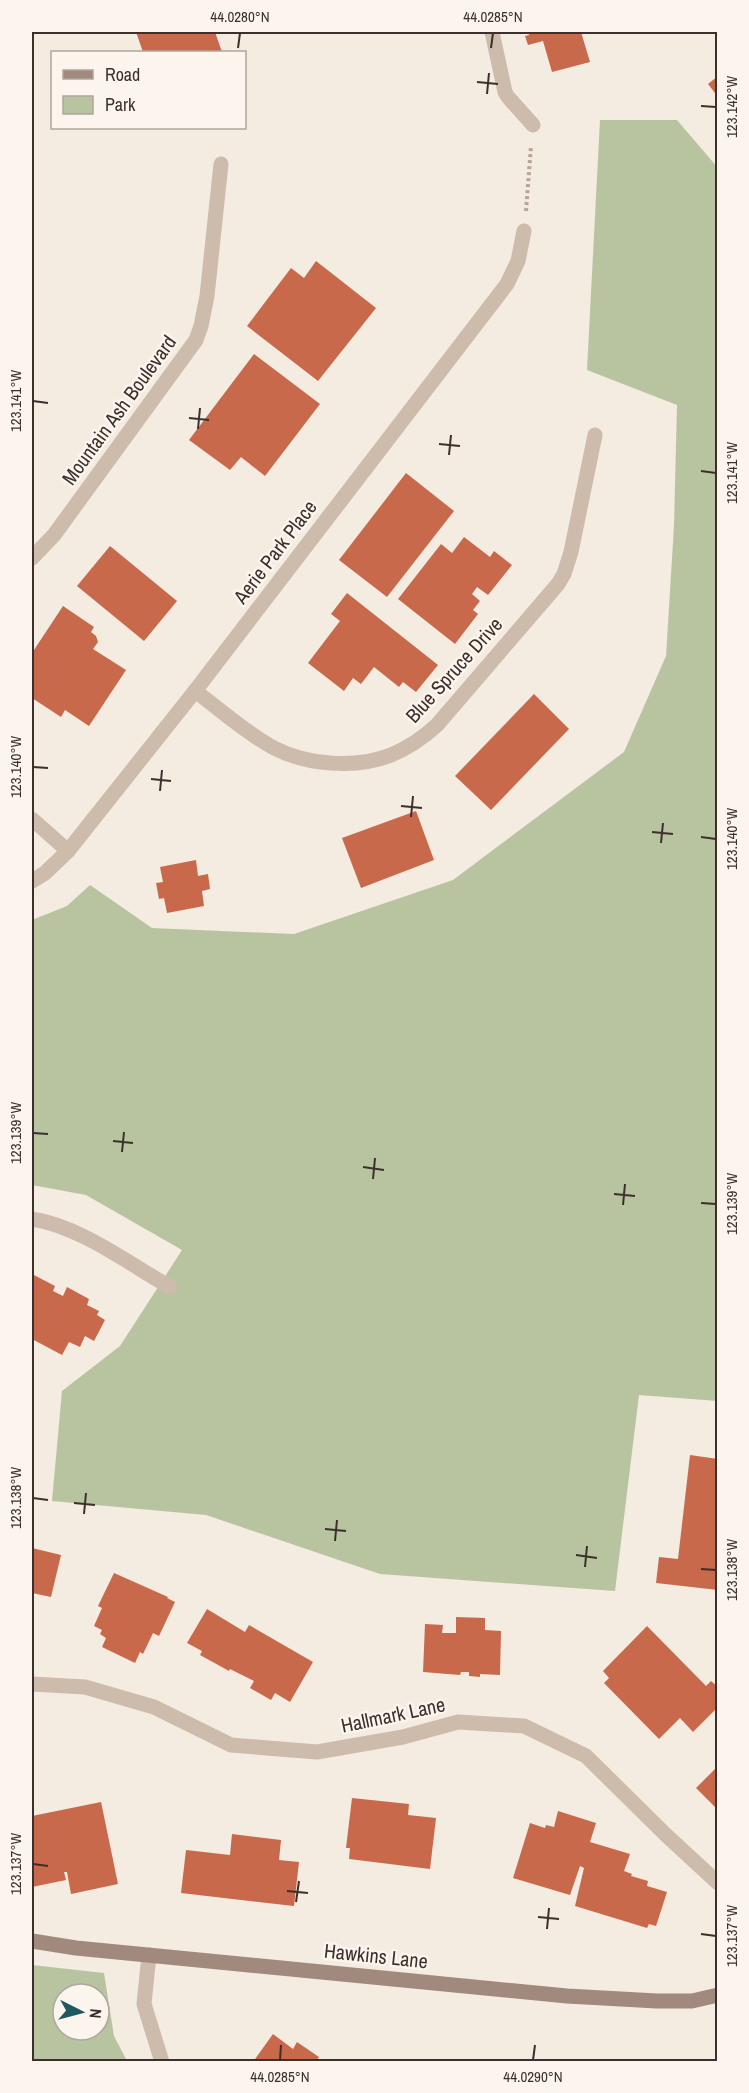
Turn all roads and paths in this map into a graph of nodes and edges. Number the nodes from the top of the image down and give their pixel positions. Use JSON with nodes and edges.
{"nodes":[{"id":1,"x":492,"y":32,"type":"edge"},
{"id":2,"x":533,"y":125,"type":"joint"},
{"id":3,"x":221,"y":164,"type":"dead end"},
{"id":4,"x":524,"y":231,"type":"joint"},
{"id":5,"x":595,"y":435,"type":"dead end"},
{"id":6,"x":32,"y":558,"type":"edge"},
{"id":7,"x":195,"y":691,"type":"junction"},
{"id":8,"x":32,"y":819,"type":"edge"},
{"id":9,"x":68,"y":851,"type":"junction"},
{"id":10,"x":32,"y":881,"type":"edge"},
{"id":11,"x":32,"y":1220,"type":"edge"},
{"id":12,"x":170,"y":1287,"type":"dead end"},
{"id":13,"x":32,"y":1684,"type":"edge"},
{"id":14,"x":717,"y":1883,"type":"edge"},
{"id":15,"x":32,"y":1941,"type":"edge"},
{"id":16,"x":149,"y":1955,"type":"junction"},
{"id":17,"x":717,"y":1995,"type":"edge"},
{"id":18,"x":162,"y":2061,"type":"edge"}],
"edges":[{"from":1,"to":2,"type":"street"},
{"from":2,"to":4,"type":"path"},
{"from":3,"to":6,"type":"street","name":"Mountain Ash Boulevard"},
{"from":4,"to":7,"type":"street","name":"Aerie Park Place"},
{"from":5,"to":7,"type":"street","name":"Blue Spruce Drive"},
{"from":7,"to":9,"type":"street","name":"Aerie Park Place"},
{"from":8,"to":9,"type":"street"},
{"from":9,"to":10,"type":"street","name":"Aerie Park Place"},
{"from":11,"to":12,"type":"street"},
{"from":13,"to":14,"type":"street","name":"Hallmark Lane"},
{"from":15,"to":16,"type":"street","name":"Hawkins Lane"},
{"from":16,"to":17,"type":"street","name":"Hawkins Lane"},
{"from":16,"to":18,"type":"street"}]}
